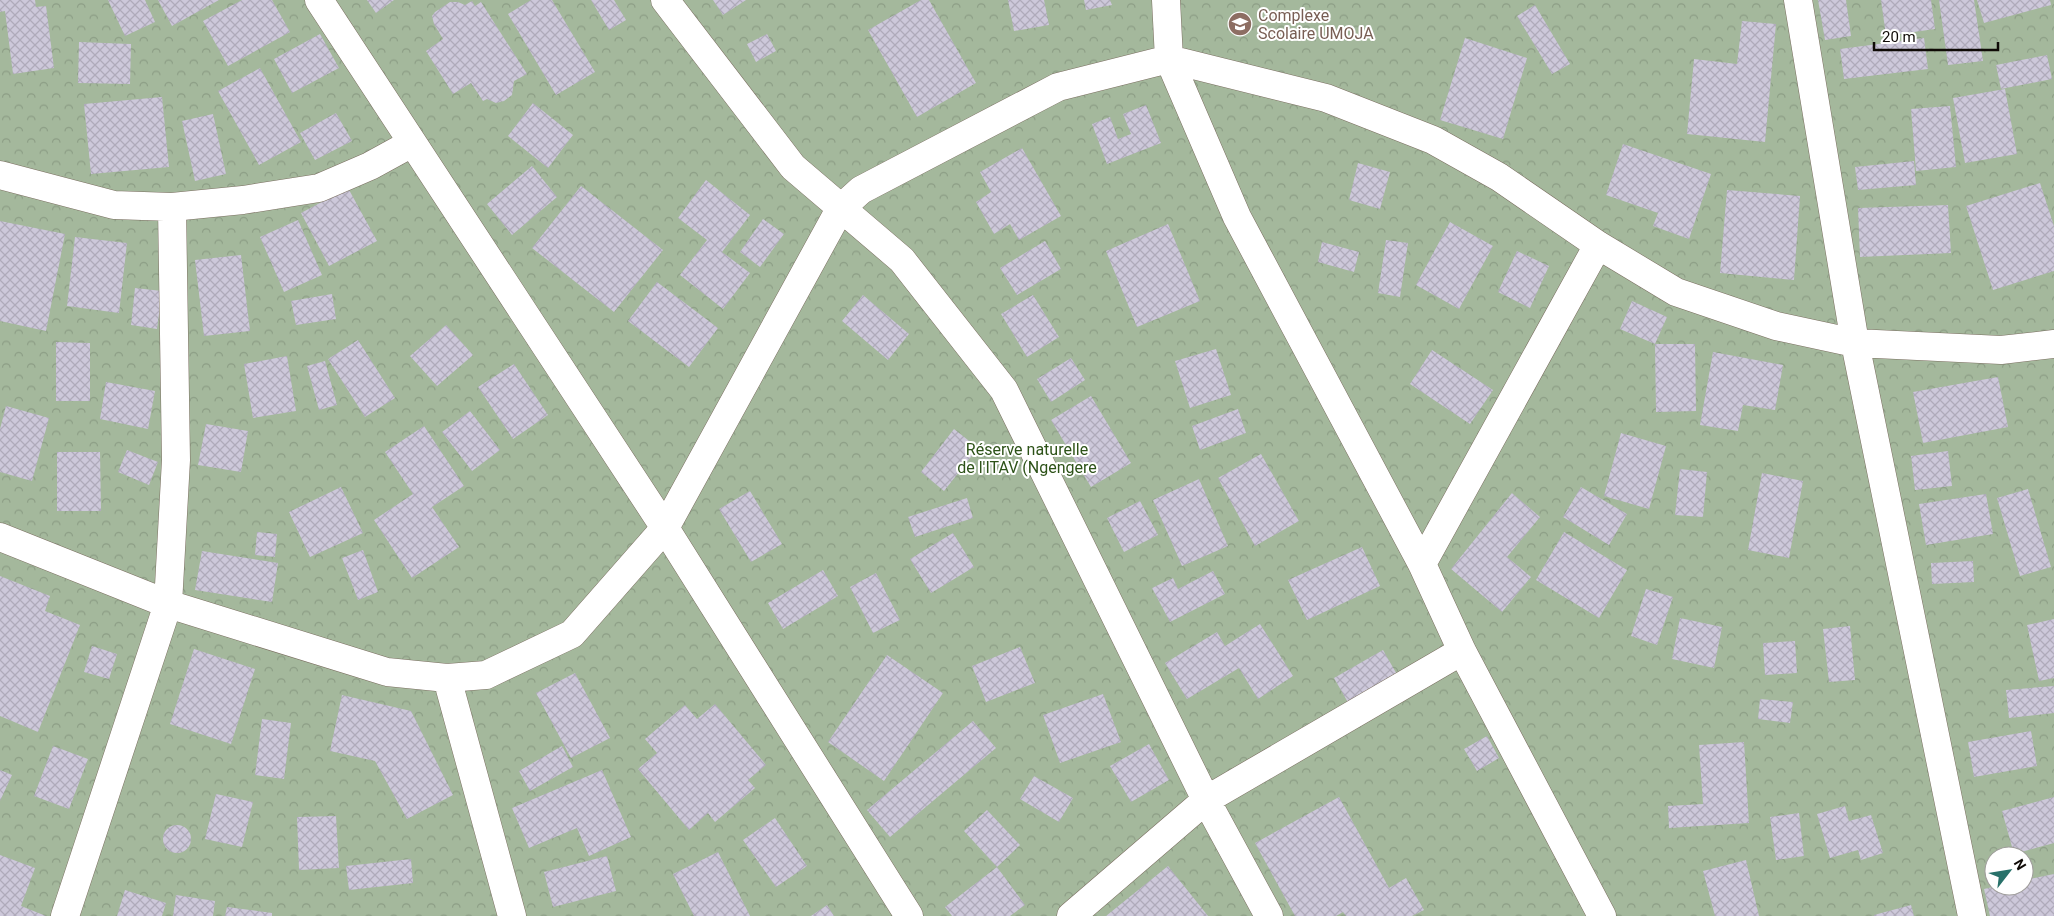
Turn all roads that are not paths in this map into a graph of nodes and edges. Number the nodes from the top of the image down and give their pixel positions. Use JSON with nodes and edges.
{"nodes":[{"id":1,"x":320,"y":0,"type":"edge"},
{"id":2,"x":665,"y":0,"type":"edge"},
{"id":3,"x":1166,"y":0,"type":"edge"},
{"id":4,"x":1798,"y":0,"type":"edge"},
{"id":5,"x":1169,"y":59,"type":"junction"},
{"id":6,"x":412,"y":144,"type":"junction"},
{"id":7,"x":0,"y":175,"type":"edge"},
{"id":8,"x":172,"y":207,"type":"junction"},
{"id":9,"x":840,"y":209,"type":"junction"},
{"id":10,"x":1598,"y":245,"type":"junction"},
{"id":11,"x":1855,"y":344,"type":"junction"},
{"id":12,"x":2054,"y":344,"type":"edge"},
{"id":13,"x":665,"y":528,"type":"junction"},
{"id":14,"x":0,"y":537,"type":"edge"},
{"id":15,"x":1422,"y":564,"type":"junction"},
{"id":16,"x":168,"y":604,"type":"junction"},
{"id":17,"x":1462,"y":651,"type":"junction"},
{"id":18,"x":447,"y":678,"type":"junction"},
{"id":19,"x":1206,"y":800,"type":"junction"},
{"id":20,"x":65,"y":916,"type":"edge"},
{"id":21,"x":512,"y":916,"type":"edge"},
{"id":22,"x":910,"y":916,"type":"edge"},
{"id":23,"x":1071,"y":916,"type":"edge"},
{"id":24,"x":1269,"y":916,"type":"edge"},
{"id":25,"x":1602,"y":916,"type":"edge"},
{"id":26,"x":1972,"y":916,"type":"edge"}],
"edges":[{"from":1,"to":6,"type":"street"},
{"from":2,"to":9,"type":"street"},
{"from":3,"to":5,"type":"street"},
{"from":4,"to":11,"type":"street"},
{"from":5,"to":9,"type":"street"},
{"from":5,"to":10,"type":"street"},
{"from":5,"to":15,"type":"street"},
{"from":6,"to":8,"type":"street"},
{"from":6,"to":13,"type":"street"},
{"from":7,"to":8,"type":"street"},
{"from":8,"to":16,"type":"street"},
{"from":9,"to":13,"type":"street"},
{"from":9,"to":19,"type":"street"},
{"from":10,"to":11,"type":"street"},
{"from":10,"to":15,"type":"street"},
{"from":11,"to":12,"type":"street"},
{"from":11,"to":26,"type":"street"},
{"from":13,"to":18,"type":"street"},
{"from":13,"to":22,"type":"street"},
{"from":14,"to":16,"type":"street"},
{"from":15,"to":17,"type":"street"},
{"from":16,"to":18,"type":"street"},
{"from":16,"to":20,"type":"street"},
{"from":17,"to":19,"type":"street"},
{"from":17,"to":25,"type":"street"},
{"from":18,"to":21,"type":"street"},
{"from":19,"to":23,"type":"street"},
{"from":19,"to":24,"type":"street"}]}
